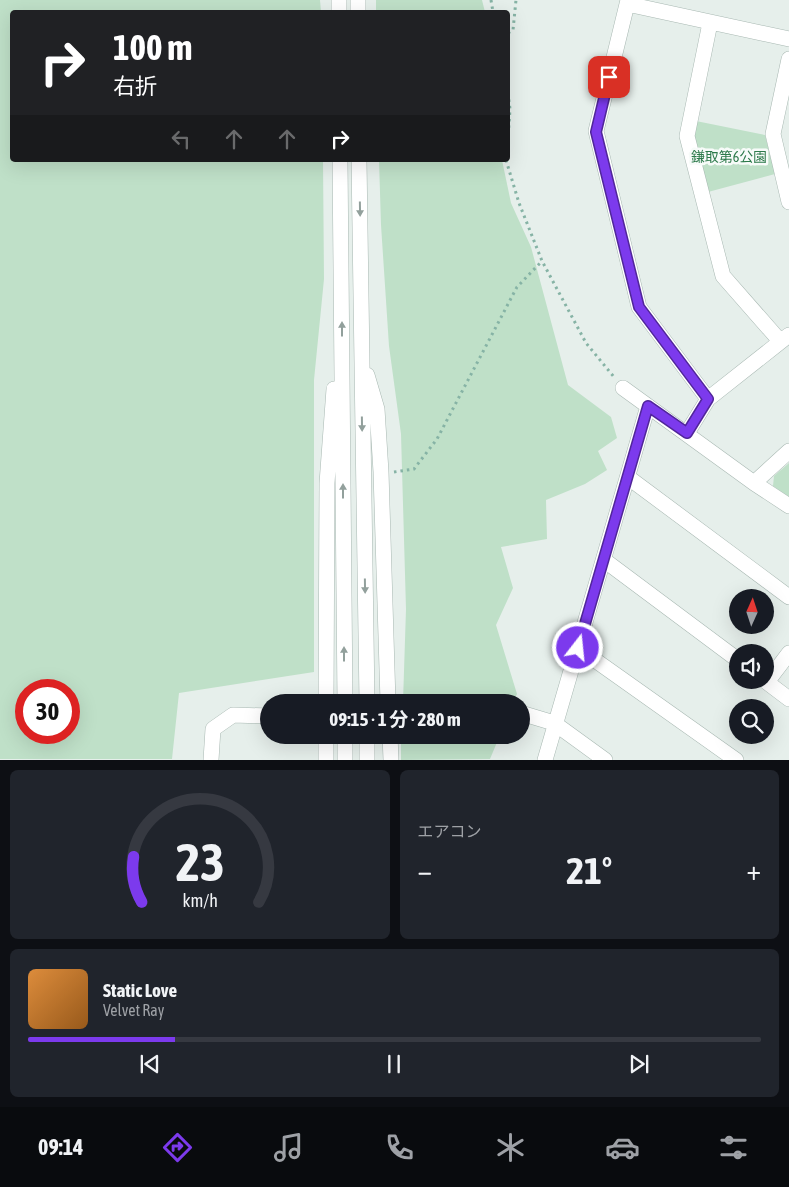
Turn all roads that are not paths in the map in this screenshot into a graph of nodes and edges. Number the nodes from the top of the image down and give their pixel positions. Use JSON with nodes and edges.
{"nodes":[{"id":1,"x":627,"y":2,"type":"edge"},
{"id":2,"x":710,"y":23,"type":"junction"},
{"id":3,"x":789,"y":39,"type":"edge"},
{"id":4,"x":789,"y":59,"type":"edge"},
{"id":5,"x":340,"y":162,"type":"edge"},
{"id":6,"x":360,"y":162,"type":"edge"},
{"id":7,"x":789,"y":202,"type":"edge"},
{"id":8,"x":785,"y":338,"type":"edge"},
{"id":9,"x":342,"y":355,"type":"junction"},
{"id":10,"x":362,"y":356,"type":"junction"},
{"id":11,"x":623,"y":388,"type":"road end"},
{"id":12,"x":708,"y":399,"type":"junction"},
{"id":13,"x":648,"y":406,"type":"junction"},
{"id":14,"x":687,"y":433,"type":"junction"},
{"id":15,"x":789,"y":451,"type":"edge"},
{"id":16,"x":628,"y":478,"type":"junction"},
{"id":17,"x":754,"y":483,"type":"junction"},
{"id":18,"x":789,"y":506,"type":"edge"},
{"id":19,"x":604,"y":560,"type":"junction"},
{"id":20,"x":789,"y":597,"type":"edge"},
{"id":21,"x":578,"y":648,"type":"junction"},
{"id":22,"x":729,"y":653,"type":"edge"},
{"id":23,"x":789,"y":653,"type":"edge"},
{"id":24,"x":774,"y":671,"type":"edge"},
{"id":25,"x":774,"y":687,"type":"edge"},
{"id":26,"x":326,"y":694,"type":"edge"},
{"id":27,"x":345,"y":694,"type":"edge"},
{"id":28,"x":366,"y":694,"type":"edge"},
{"id":29,"x":388,"y":694,"type":"edge"},
{"id":30,"x":789,"y":699,"type":"edge"},
{"id":31,"x":260,"y":716,"type":"edge"},
{"id":32,"x":530,"y":716,"type":"edge"},
{"id":33,"x":554,"y":723,"type":"junction"},
{"id":34,"x":326,"y":744,"type":"edge"},
{"id":35,"x":345,"y":744,"type":"edge"},
{"id":36,"x":367,"y":744,"type":"edge"},
{"id":37,"x":390,"y":744,"type":"edge"},
{"id":38,"x":211,"y":760,"type":"edge"},
{"id":39,"x":326,"y":760,"type":"edge"},
{"id":40,"x":345,"y":760,"type":"edge"},
{"id":41,"x":367,"y":760,"type":"edge"},
{"id":42,"x":391,"y":760,"type":"edge"},
{"id":43,"x":545,"y":760,"type":"edge"},
{"id":44,"x":605,"y":760,"type":"edge"},
{"id":45,"x":736,"y":760,"type":"edge"}],
"edges":[{"from":1,"to":2,"type":"street"},
{"from":1,"to":12,"type":"street"},
{"from":2,"to":3,"type":"street"},
{"from":2,"to":8,"type":"street"},
{"from":4,"to":7,"type":"street"},
{"from":9,"to":5,"type":"street","one_way":true},
{"from":6,"to":10,"type":"street","one_way":true},
{"from":8,"to":12,"type":"street"},
{"from":9,"to":26,"type":"street"},
{"from":27,"to":9,"type":"street","one_way":true},
{"from":10,"to":28,"type":"street","one_way":true},
{"from":10,"to":29,"type":"street"},
{"from":11,"to":13,"type":"street"},
{"from":12,"to":14,"type":"street"},
{"from":13,"to":14,"type":"street"},
{"from":13,"to":16,"type":"street"},
{"from":14,"to":17,"type":"street"},
{"from":15,"to":17,"type":"street"},
{"from":16,"to":19,"type":"street"},
{"from":16,"to":20,"type":"street"},
{"from":17,"to":18,"type":"street"},
{"from":19,"to":21,"type":"street"},
{"from":19,"to":22,"type":"street"},
{"from":21,"to":33,"type":"street"},
{"from":21,"to":45,"type":"street"},
{"from":23,"to":24,"type":"street"},
{"from":25,"to":30,"type":"street"},
{"from":31,"to":38,"type":"street"},
{"from":32,"to":33,"type":"street"},
{"from":33,"to":43,"type":"street"},
{"from":33,"to":44,"type":"street"},
{"from":34,"to":39,"type":"street"},
{"from":35,"to":40,"type":"street"},
{"from":36,"to":41,"type":"street"},
{"from":37,"to":42,"type":"street"}]}
